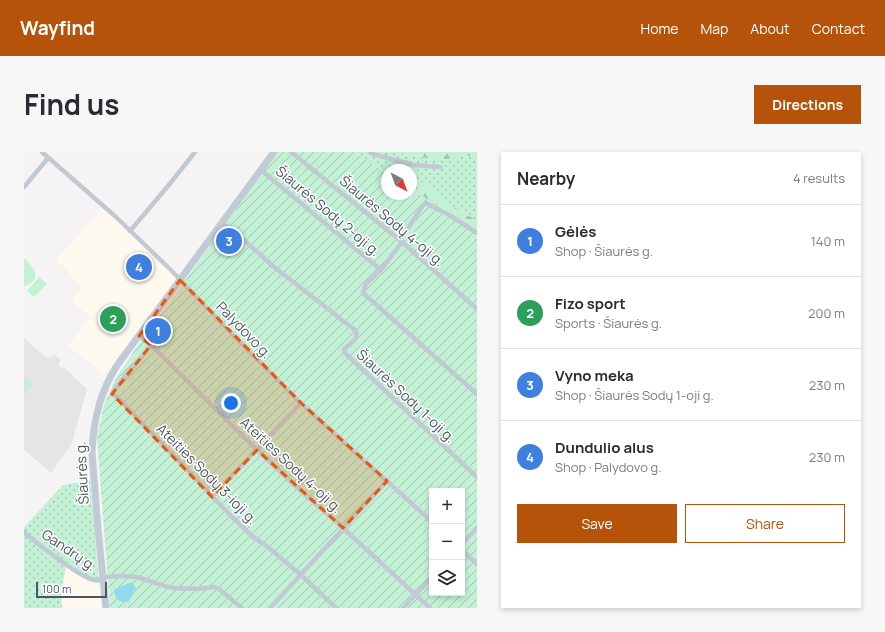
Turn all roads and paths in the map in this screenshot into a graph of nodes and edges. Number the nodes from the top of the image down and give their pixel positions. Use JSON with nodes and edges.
{"nodes":[{"id":1,"x":42,"y":152,"type":"edge"},
{"id":2,"x":195,"y":152,"type":"edge"},
{"id":3,"x":274,"y":152,"type":"edge"},
{"id":4,"x":291,"y":152,"type":"edge"},
{"id":5,"x":370,"y":152,"type":"edge"},
{"id":6,"x":48,"y":158,"type":"junction"},
{"id":7,"x":440,"y":167,"type":"dead end"},
{"id":8,"x":261,"y":170,"type":"junction"},
{"id":9,"x":24,"y":187,"type":"edge"},
{"id":10,"x":222,"y":223,"type":"junction"},
{"id":11,"x":130,"y":230,"type":"junction"},
{"id":12,"x":477,"y":233,"type":"edge"},
{"id":13,"x":400,"y":240,"type":"junction"},
{"id":14,"x":381,"y":270,"type":"junction"},
{"id":15,"x":180,"y":280,"type":"junction"},
{"id":16,"x":477,"y":309,"type":"edge"},
{"id":17,"x":139,"y":336,"type":"junction"},
{"id":18,"x":151,"y":345,"type":"junction"},
{"id":19,"x":103,"y":392,"type":"junction"},
{"id":20,"x":112,"y":394,"type":"junction"},
{"id":21,"x":477,"y":394,"type":"edge"},
{"id":22,"x":301,"y":403,"type":"junction"},
{"id":23,"x":257,"y":450,"type":"junction"},
{"id":24,"x":477,"y":477,"type":"edge"},
{"id":25,"x":387,"y":481,"type":"junction"},
{"id":26,"x":212,"y":497,"type":"junction"},
{"id":27,"x":429,"y":519,"type":"edge"},
{"id":28,"x":344,"y":528,"type":"junction"},
{"id":29,"x":477,"y":528,"type":"edge"},
{"id":30,"x":24,"y":532,"type":"edge"},
{"id":31,"x":465,"y":541,"type":"edge"},
{"id":32,"x":465,"y":553,"type":"edge"},
{"id":33,"x":477,"y":564,"type":"edge"},
{"id":34,"x":300,"y":574,"type":"junction"},
{"id":35,"x":103,"y":578,"type":"junction"},
{"id":36,"x":429,"y":580,"type":"edge"},
{"id":37,"x":415,"y":595,"type":"junction"},
{"id":38,"x":106,"y":608,"type":"edge"},
{"id":39,"x":242,"y":608,"type":"edge"},
{"id":40,"x":270,"y":608,"type":"edge"},
{"id":41,"x":336,"y":608,"type":"edge"},
{"id":42,"x":403,"y":608,"type":"edge"},
{"id":43,"x":430,"y":608,"type":"edge"}],
"edges":[{"from":1,"to":6,"type":"street","name":"Palydovo g."},
{"from":2,"to":11,"type":"street"},
{"from":3,"to":8,"type":"main road","name":"Šiaurės g."},
{"from":4,"to":13,"type":"street","name":"Šiaurės Sodų 4-oji g."},
{"from":5,"to":7,"type":"street"},
{"from":6,"to":9,"type":"street"},
{"from":6,"to":11,"type":"street","name":"Palydovo g."},
{"from":8,"to":10,"type":"main road","name":"Šiaurės g."},
{"from":8,"to":14,"type":"street","name":"Šiaurės Sodų 2-oji g."},
{"from":10,"to":15,"type":"main road","name":"Šiaurės g."},
{"from":10,"to":24,"type":"street","name":"Šiaurės Sodų 1-oji g."},
{"from":11,"to":15,"type":"street","name":"Palydovo g."},
{"from":12,"to":13,"type":"street"},
{"from":13,"to":14,"type":"street"},
{"from":13,"to":16,"type":"street","name":"Šiaurės Sodų 4-oji g."},
{"from":14,"to":21,"type":"street"},
{"from":15,"to":17,"type":"main road","name":"Šiaurės g."},
{"from":15,"to":22,"type":"street","name":"Palydovo g."},
{"from":17,"to":18,"type":"street","name":"Ateities Sodų 4-oji g."},
{"from":17,"to":19,"type":"main road","name":"Šiaurės g."},
{"from":18,"to":20,"type":"street"},
{"from":18,"to":23,"type":"street","name":"Ateities Sodų 4-oji g."},
{"from":19,"to":20,"type":"street"},
{"from":19,"to":35,"type":"main road","name":"Šiaurės g."},
{"from":20,"to":26,"type":"street","name":"Ateities Sodų 3-ioji g."},
{"from":22,"to":23,"type":"street"},
{"from":22,"to":25,"type":"street","name":"Palydovo g."},
{"from":23,"to":26,"type":"street"},
{"from":23,"to":28,"type":"street","name":"Ateities Sodų 4-oji g."},
{"from":25,"to":27,"type":"street","name":"Palydovo g."},
{"from":25,"to":28,"type":"street"},
{"from":26,"to":34,"type":"street","name":"Ateities Sodų 3-ioji g."},
{"from":28,"to":34,"type":"street"},
{"from":28,"to":37,"type":"street","name":"Ateities Sodų 4-oji g."},
{"from":29,"to":31,"type":"street"},
{"from":30,"to":35,"type":"street","name":"Gandrų g."},
{"from":32,"to":33,"type":"street"},
{"from":34,"to":40,"type":"street"},
{"from":34,"to":41,"type":"street","name":"Ateities Sodų 3-ioji g."},
{"from":35,"to":38,"type":"main road","name":"Šiaurės g."},
{"from":35,"to":39,"type":"street","name":"Gandrų g."},
{"from":36,"to":37,"type":"street"},
{"from":37,"to":42,"type":"street"},
{"from":37,"to":43,"type":"street","name":"Ateities Sodų 4-oji g."}]}
